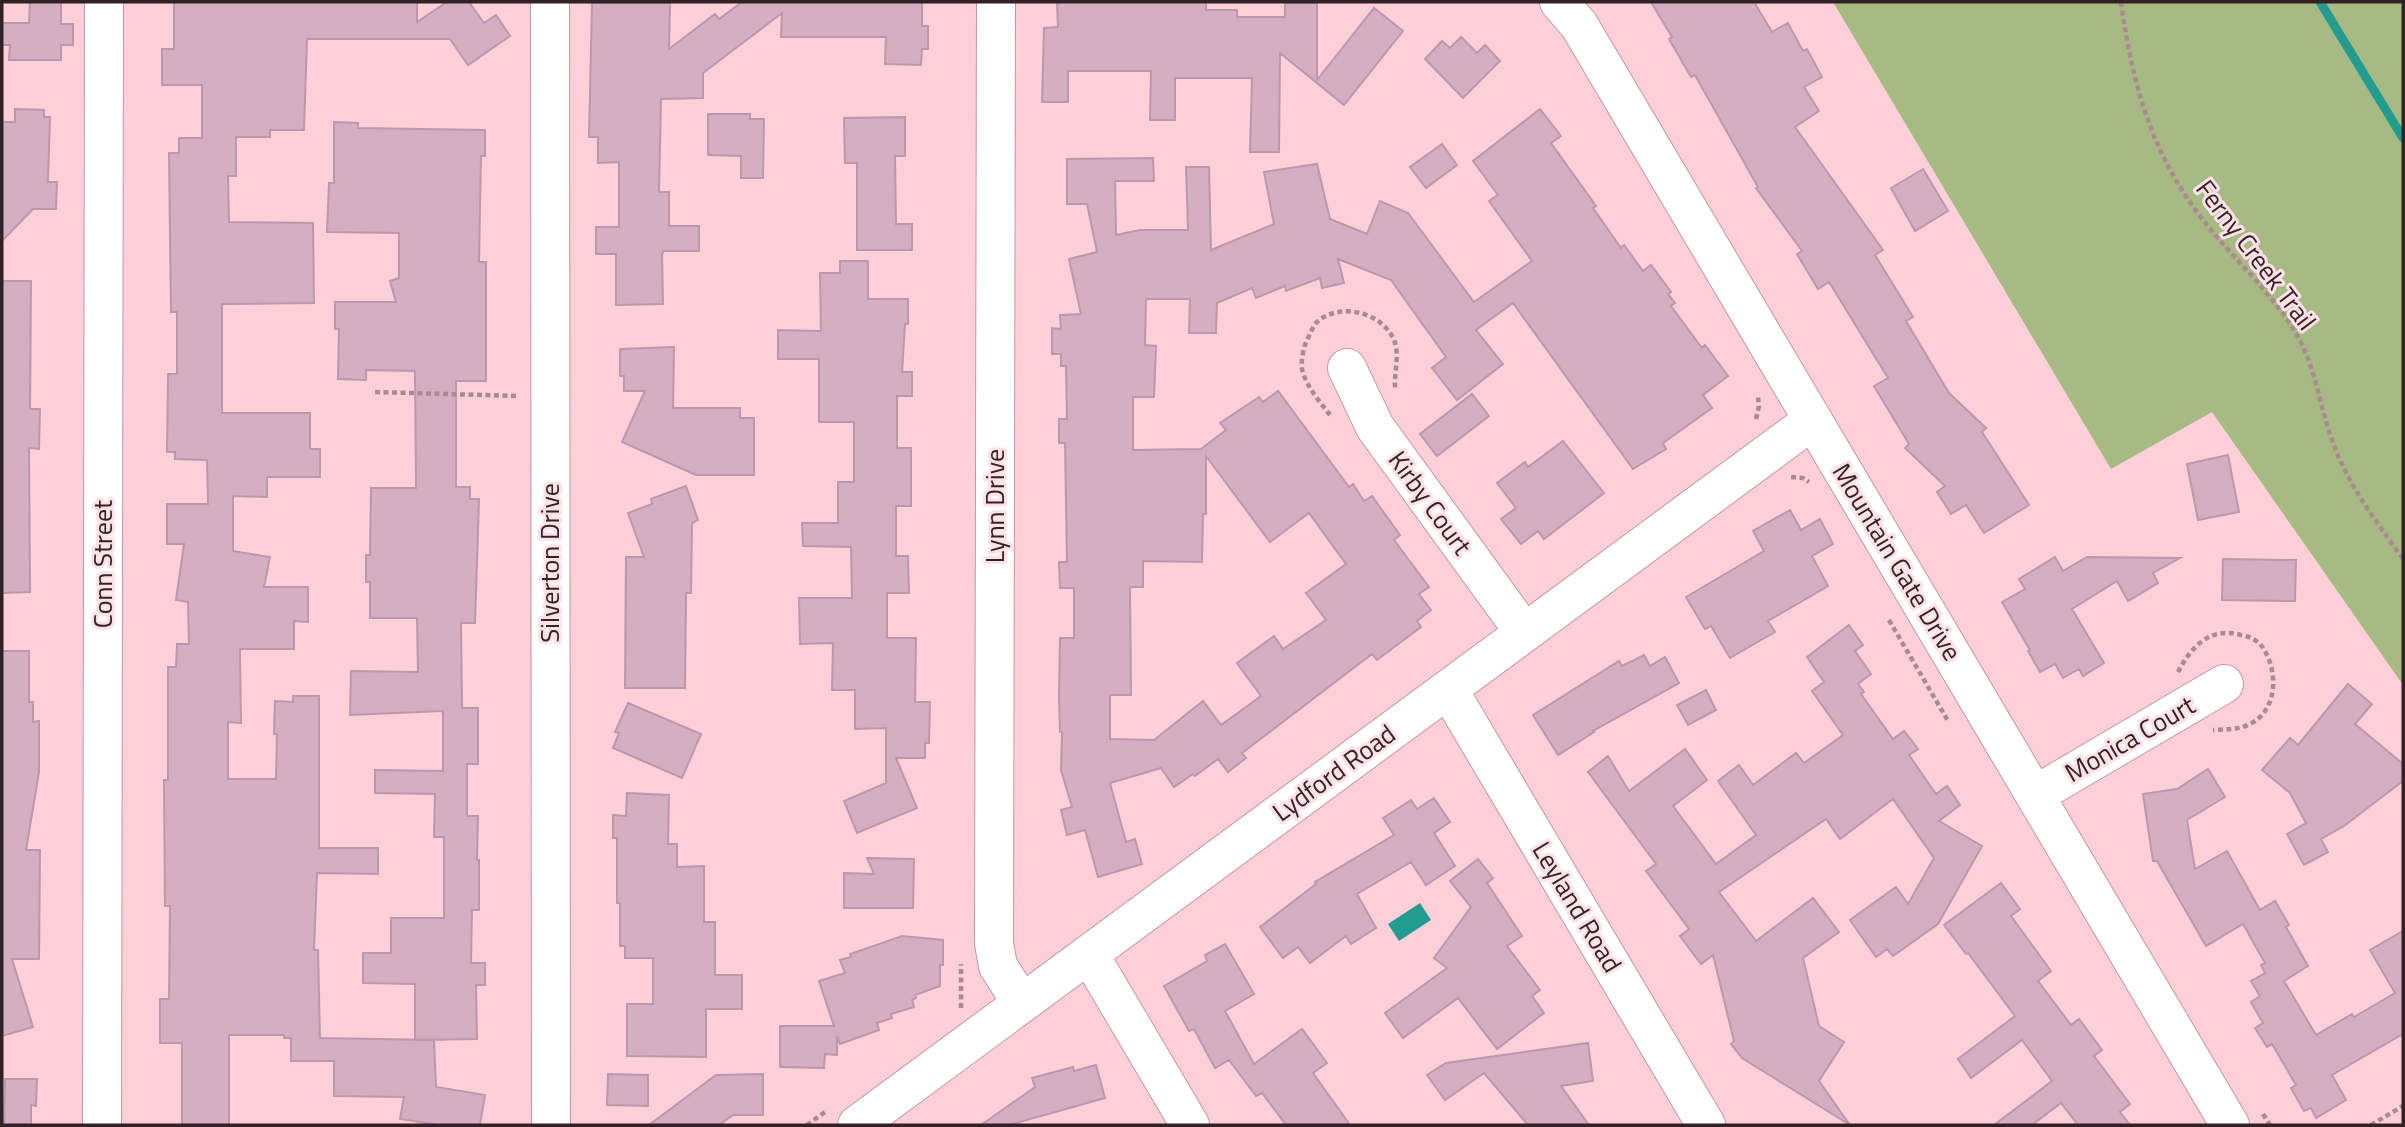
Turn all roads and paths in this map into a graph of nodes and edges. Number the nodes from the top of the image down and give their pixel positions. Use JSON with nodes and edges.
{"nodes":[{"id":1,"x":104,"y":2,"type":"edge"},
{"id":2,"x":550,"y":2,"type":"edge"},
{"id":3,"x":996,"y":2,"type":"edge"},
{"id":4,"x":2121,"y":2,"type":"edge"},
{"id":5,"x":1569,"y":10,"type":"edge"},
{"id":6,"x":1347,"y":369,"type":"dead end"},
{"id":7,"x":375,"y":392,"type":"dead end"},
{"id":8,"x":551,"y":396,"type":"junction"},
{"id":9,"x":1813,"y":420,"type":"junction"},
{"id":10,"x":2403,"y":559,"type":"edge"},
{"id":11,"x":1524,"y":632,"type":"junction"},
{"id":12,"x":2224,"y":684,"type":"dead end"},
{"id":13,"x":1448,"y":689,"type":"junction"},
{"id":14,"x":2035,"y":794,"type":"junction"},
{"id":15,"x":1089,"y":954,"type":"junction"},
{"id":16,"x":1021,"y":1002,"type":"junction"},
{"id":17,"x":2403,"y":1107,"type":"edge"},
{"id":18,"x":102,"y":1125,"type":"edge"},
{"id":19,"x":551,"y":1125,"type":"edge"},
{"id":20,"x":857,"y":1125,"type":"edge"},
{"id":21,"x":1190,"y":1125,"type":"edge"},
{"id":22,"x":1706,"y":1125,"type":"edge"},
{"id":23,"x":2230,"y":1125,"type":"edge"},
{"id":24,"x":2371,"y":1125,"type":"edge"}],
"edges":[{"from":1,"to":18,"type":"street","name":"Conn Street"},
{"from":2,"to":8,"type":"street","name":"Silverton Drive"},
{"from":3,"to":16,"type":"street","name":"Lynn Drive"},
{"from":4,"to":10,"type":"path","name":"Ferny Creek Trail"},
{"from":5,"to":9,"type":"street","name":"Mountain Gate Drive"},
{"from":6,"to":11,"type":"street","name":"Kirby Court"},
{"from":7,"to":8,"type":"path"},
{"from":8,"to":19,"type":"street","name":"Silverton Drive"},
{"from":9,"to":11,"type":"street","name":"Lydford Road"},
{"from":9,"to":14,"type":"street","name":"Mountain Gate Drive"},
{"from":11,"to":13,"type":"street","name":"Lydford Road"},
{"from":12,"to":14,"type":"street","name":"Monica Court"},
{"from":13,"to":15,"type":"street","name":"Lydford Road"},
{"from":13,"to":22,"type":"street","name":"Leyland Road"},
{"from":14,"to":23,"type":"street","name":"Mountain Gate Drive"},
{"from":15,"to":16,"type":"street","name":"Lydford Road"},
{"from":15,"to":21,"type":"street"},
{"from":16,"to":20,"type":"street","name":"Lydford Road"},
{"from":17,"to":24,"type":"path"}]}
